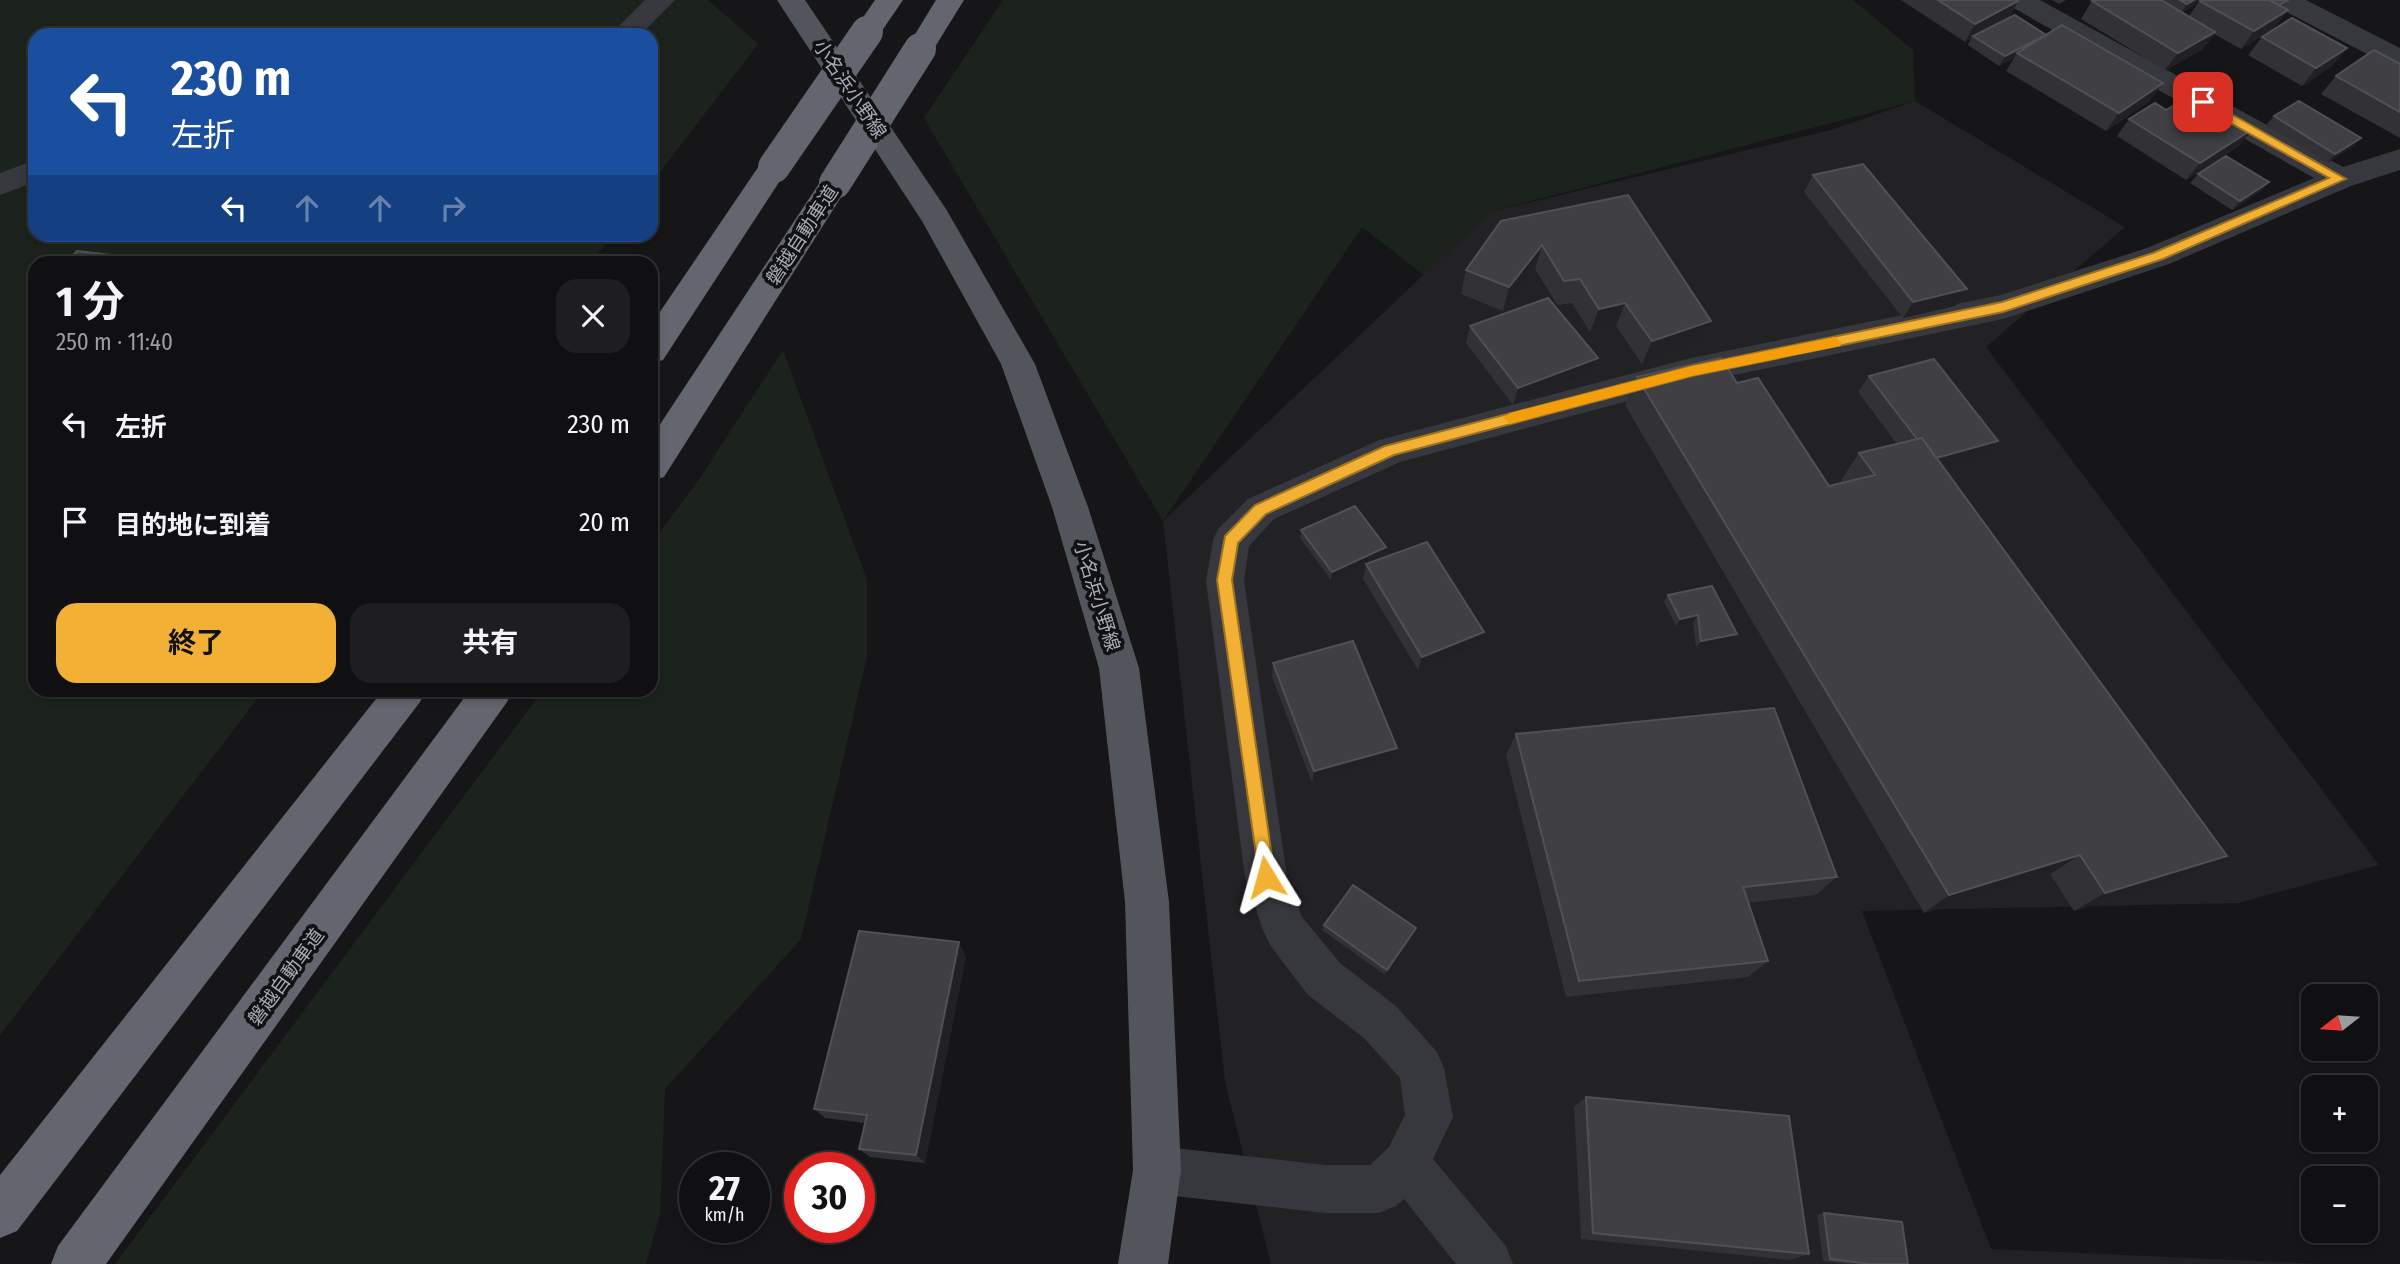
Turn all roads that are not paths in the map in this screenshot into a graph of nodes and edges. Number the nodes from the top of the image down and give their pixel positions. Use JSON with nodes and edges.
{"nodes":[{"id":1,"x":661,"y":0,"type":"edge"},
{"id":2,"x":791,"y":0,"type":"edge"},
{"id":3,"x":890,"y":0,"type":"edge"},
{"id":4,"x":950,"y":0,"type":"edge"},
{"id":5,"x":2020,"y":0,"type":"edge"},
{"id":6,"x":2285,"y":0,"type":"edge"},
{"id":7,"x":631,"y":28,"type":"edge"},
{"id":8,"x":2400,"y":60,"type":"edge"},
{"id":9,"x":2400,"y":159,"type":"edge"},
{"id":10,"x":28,"y":173,"type":"edge"},
{"id":11,"x":2340,"y":179,"type":"junction"},
{"id":12,"x":0,"y":185,"type":"edge"},
{"id":13,"x":658,"y":341,"type":"edge"},
{"id":14,"x":658,"y":456,"type":"edge"},
{"id":15,"x":401,"y":697,"type":"edge"},
{"id":16,"x":489,"y":697,"type":"edge"},
{"id":17,"x":1406,"y":1164,"type":"junction"},
{"id":18,"x":1157,"y":1170,"type":"junction"},
{"id":19,"x":0,"y":1214,"type":"edge"},
{"id":20,"x":76,"y":1264,"type":"edge"},
{"id":21,"x":1143,"y":1264,"type":"edge"},
{"id":22,"x":1488,"y":1264,"type":"edge"}],
"edges":[{"from":1,"to":7,"type":"street"},
{"from":2,"to":18,"type":"main road","name":"小名浜小野線"},
{"from":3,"to":13,"type":"highway","bridge":true},
{"from":4,"to":14,"type":"highway","name":"磐越自動車道","bridge":true},
{"from":5,"to":11,"type":"street"},
{"from":6,"to":8,"type":"street"},
{"from":9,"to":11,"type":"street"},
{"from":10,"to":12,"type":"street"},
{"from":11,"to":17,"type":"street"},
{"from":15,"to":19,"type":"highway"},
{"from":16,"to":20,"type":"highway","name":"磐越自動車道"},
{"from":17,"to":18,"type":"street"},
{"from":17,"to":22,"type":"street"},
{"from":18,"to":21,"type":"main road","name":"小名浜小野線"}]}
